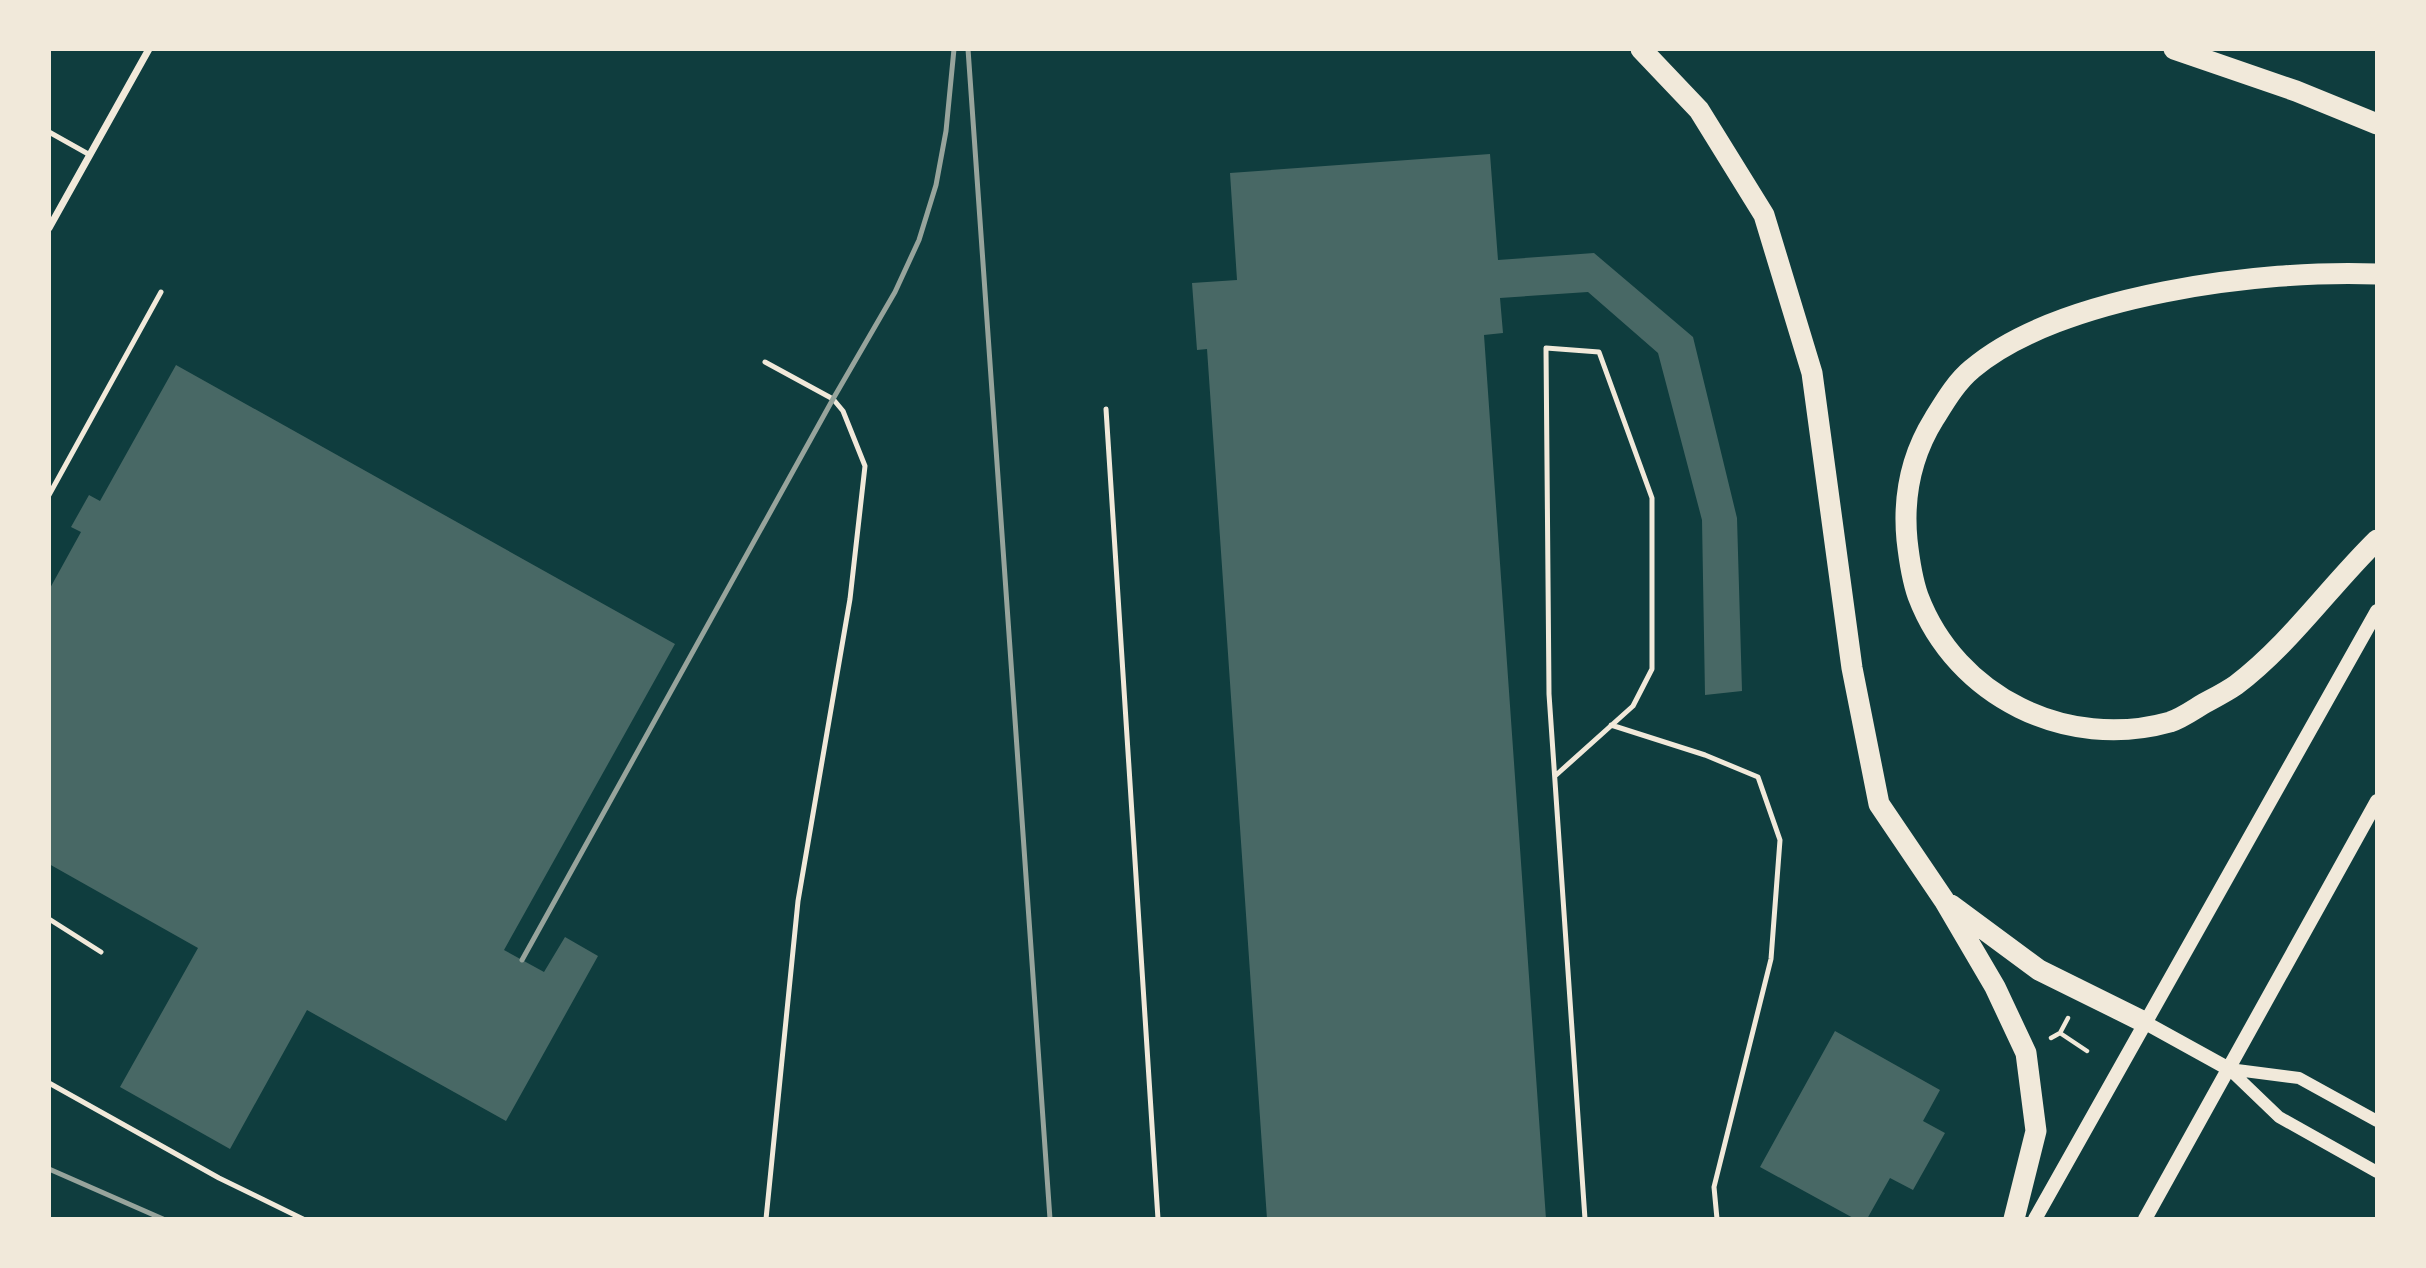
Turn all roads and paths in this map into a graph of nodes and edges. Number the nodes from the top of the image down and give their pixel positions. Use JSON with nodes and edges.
{"nodes":[{"id":1,"x":149,"y":49,"type":"edge"},
{"id":2,"x":1641,"y":49,"type":"edge"},
{"id":3,"x":2174,"y":49,"type":"edge"},
{"id":4,"x":2377,"y":124,"type":"edge"},
{"id":5,"x":49,"y":132,"type":"edge"},
{"id":6,"x":90,"y":155,"type":"junction"},
{"id":7,"x":49,"y":228,"type":"edge"},
{"id":8,"x":2377,"y":274,"type":"edge"},
{"id":9,"x":161,"y":292,"type":"dead end"},
{"id":10,"x":765,"y":362,"type":"dead end"},
{"id":11,"x":1106,"y":409,"type":"dead end"},
{"id":12,"x":49,"y":495,"type":"edge"},
{"id":13,"x":2377,"y":540,"type":"edge"},
{"id":14,"x":2377,"y":611,"type":"edge"},
{"id":15,"x":1611,"y":725,"type":"junction"},
{"id":16,"x":1555,"y":776,"type":"junction"},
{"id":17,"x":2377,"y":801,"type":"edge"},
{"id":18,"x":1944,"y":900,"type":"junction"},
{"id":19,"x":49,"y":919,"type":"edge"},
{"id":20,"x":101,"y":952,"type":"dead end"},
{"id":21,"x":2069,"y":1018,"type":"dead end"},
{"id":22,"x":2144,"y":1022,"type":"junction"},
{"id":23,"x":2060,"y":1032,"type":"junction"},
{"id":24,"x":2047,"y":1041,"type":"dead end"},
{"id":25,"x":2087,"y":1051,"type":"dead end"},
{"id":26,"x":2229,"y":1069,"type":"junction"},
{"id":27,"x":49,"y":1083,"type":"edge"},
{"id":28,"x":2377,"y":1121,"type":"edge"},
{"id":29,"x":2377,"y":1172,"type":"edge"},
{"id":30,"x":303,"y":1219,"type":"edge"},
{"id":31,"x":766,"y":1219,"type":"edge"},
{"id":32,"x":1157,"y":1219,"type":"edge"},
{"id":33,"x":1586,"y":1219,"type":"edge"},
{"id":34,"x":1717,"y":1219,"type":"edge"},
{"id":35,"x":2014,"y":1219,"type":"edge"},
{"id":36,"x":2035,"y":1219,"type":"edge"},
{"id":37,"x":2145,"y":1219,"type":"edge"}],
"edges":[{"from":1,"to":6,"type":"street"},
{"from":2,"to":18,"type":"highway"},
{"from":3,"to":4,"type":"highway"},
{"from":5,"to":6,"type":"lane"},
{"from":6,"to":7,"type":"street"},
{"from":8,"to":13,"type":"highway"},
{"from":9,"to":12,"type":"lane"},
{"from":10,"to":31,"type":"lane"},
{"from":11,"to":32,"type":"lane"},
{"from":14,"to":22,"type":"main road"},
{"from":15,"to":16,"type":"lane"},
{"from":15,"to":16,"type":"lane"},
{"from":15,"to":34,"type":"lane"},
{"from":16,"to":33,"type":"lane"},
{"from":17,"to":26,"type":"main road"},
{"from":18,"to":22,"type":"highway"},
{"from":18,"to":35,"type":"highway"},
{"from":19,"to":20,"type":"lane"},
{"from":21,"to":23,"type":"path"},
{"from":22,"to":26,"type":"main road"},
{"from":22,"to":36,"type":"main road"},
{"from":23,"to":24,"type":"path"},
{"from":23,"to":25,"type":"path"},
{"from":26,"to":28,"type":"street"},
{"from":26,"to":29,"type":"street"},
{"from":26,"to":37,"type":"main road"},
{"from":27,"to":30,"type":"lane"}]}
